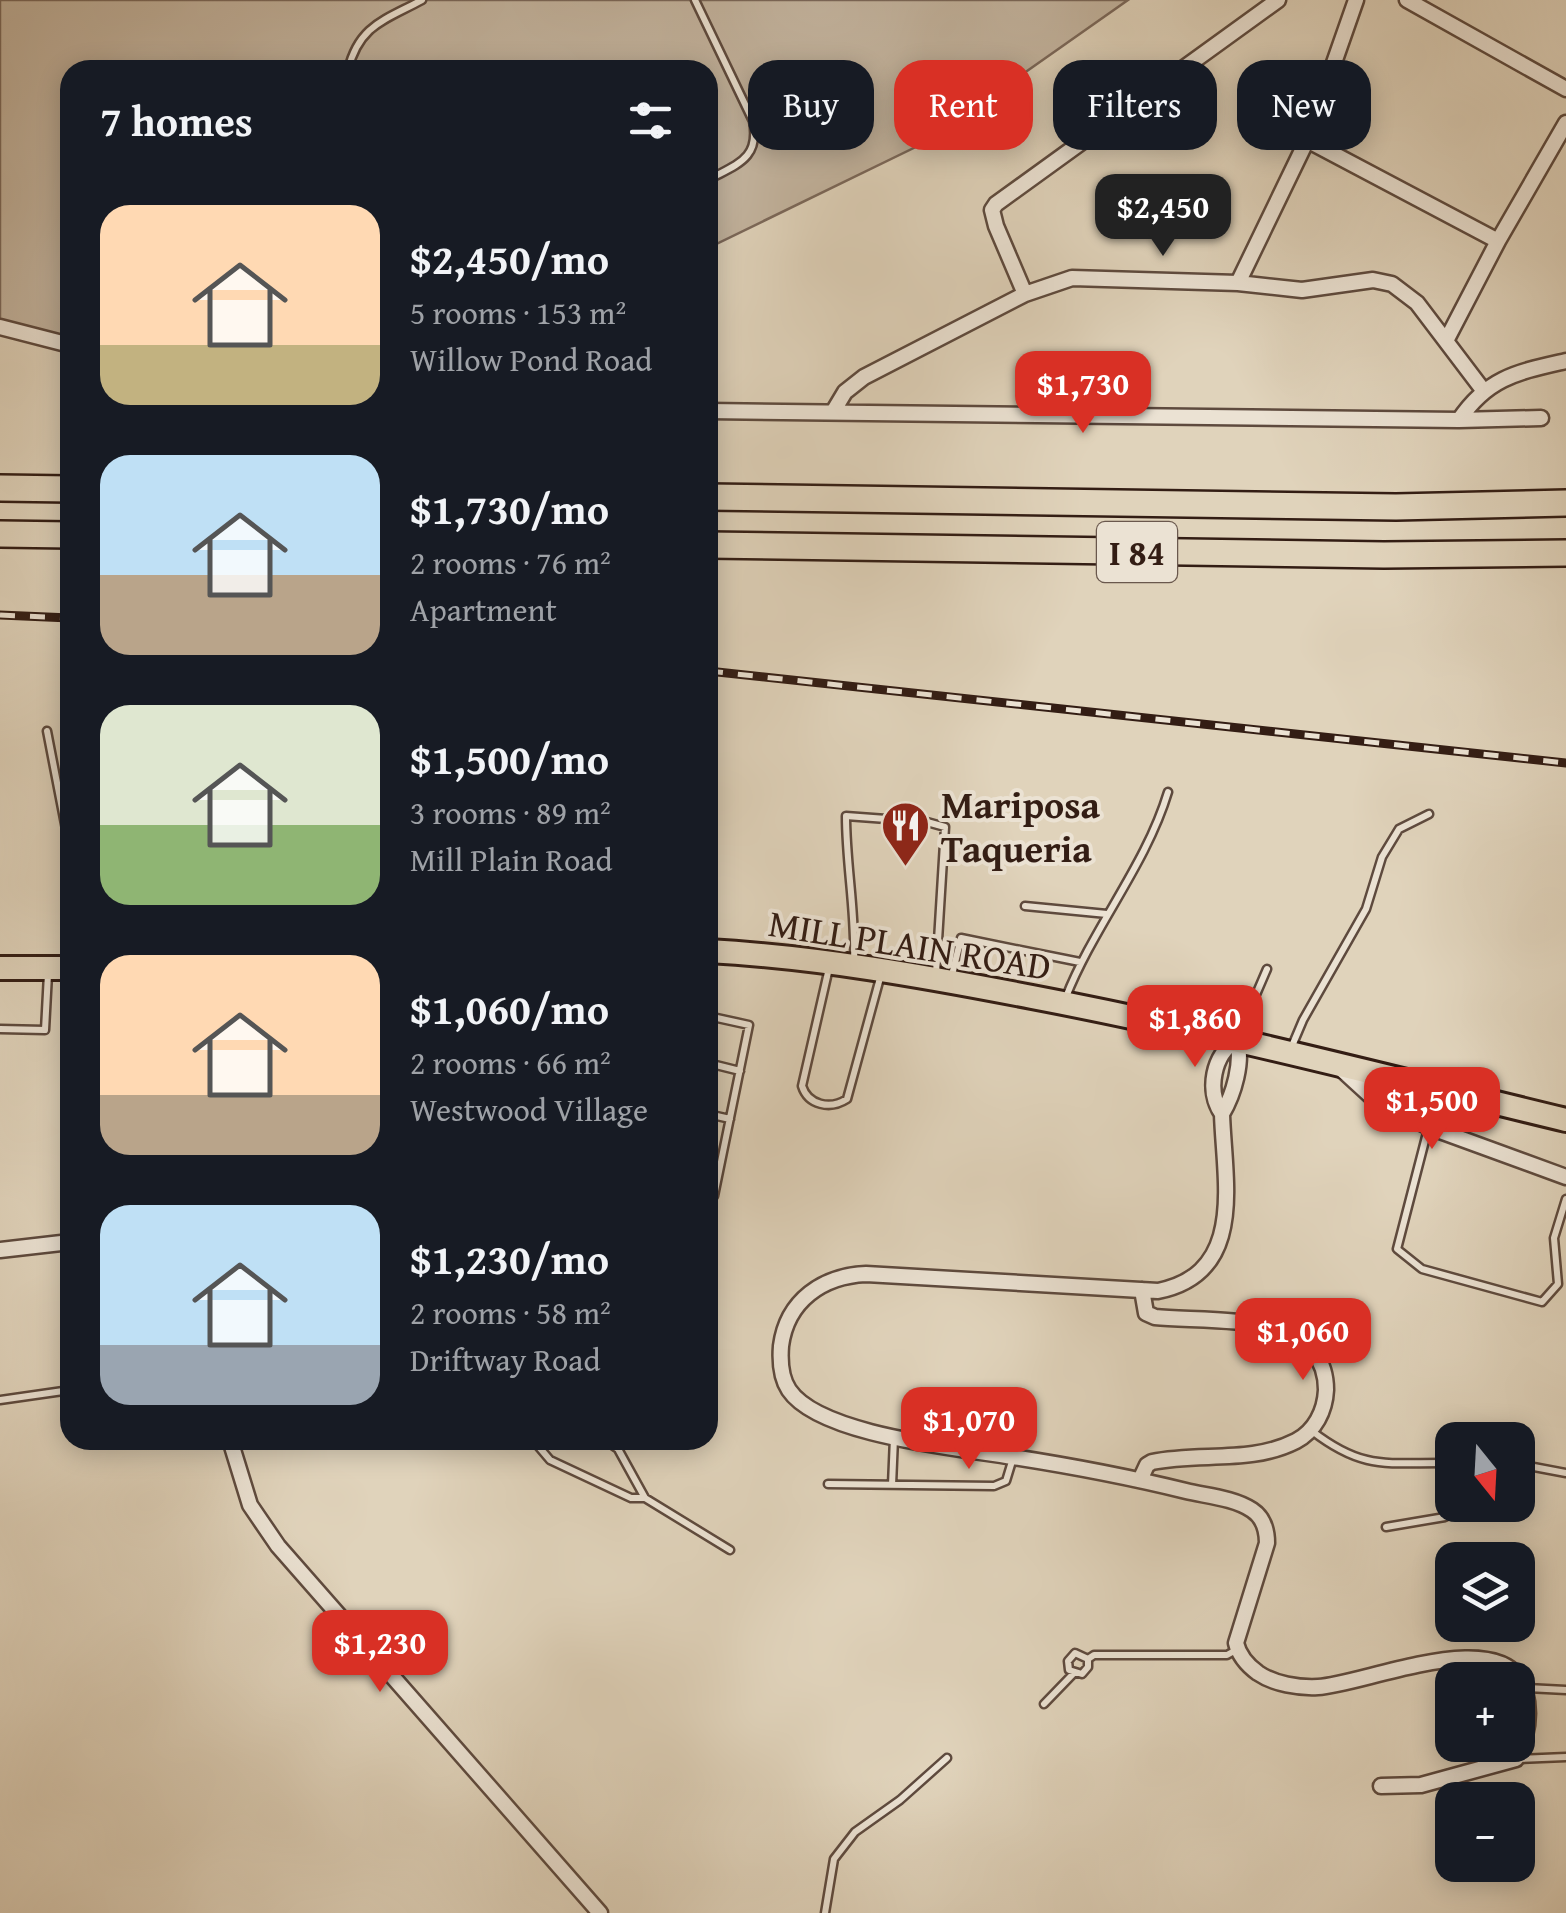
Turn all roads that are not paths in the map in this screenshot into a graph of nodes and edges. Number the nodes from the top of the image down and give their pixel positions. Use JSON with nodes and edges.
{"nodes":[{"id":1,"x":422,"y":0,"type":"edge"},
{"id":2,"x":695,"y":0,"type":"edge"},
{"id":3,"x":1278,"y":0,"type":"edge"},
{"id":4,"x":1356,"y":0,"type":"edge"},
{"id":5,"x":1407,"y":0,"type":"edge"},
{"id":6,"x":351,"y":60,"type":"edge"},
{"id":7,"x":1335,"y":60,"type":"edge"},
{"id":8,"x":1566,"y":89,"type":"edge"},
{"id":9,"x":1566,"y":124,"type":"edge"},
{"id":10,"x":1302,"y":150,"type":"edge"},
{"id":11,"x":1326,"y":150,"type":"edge"},
{"id":12,"x":718,"y":174,"type":"edge"},
{"id":13,"x":1498,"y":241,"type":"junction"},
{"id":14,"x":1238,"y":282,"type":"junction"},
{"id":15,"x":1025,"y":294,"type":"junction"},
{"id":16,"x":0,"y":327,"type":"edge"},
{"id":17,"x":1447,"y":339,"type":"junction"},
{"id":18,"x":60,"y":342,"type":"edge"},
{"id":19,"x":1566,"y":361,"type":"edge"},
{"id":20,"x":1484,"y":390,"type":"junction"},
{"id":21,"x":718,"y":411,"type":"edge"},
{"id":22,"x":833,"y":412,"type":"junction"},
{"id":23,"x":1541,"y":418,"type":"dead end"},
{"id":24,"x":1459,"y":420,"type":"junction"},
{"id":25,"x":0,"y":488,"type":"edge"},
{"id":26,"x":60,"y":489,"type":"edge"},
{"id":27,"x":718,"y":497,"type":"edge"},
{"id":28,"x":1566,"y":504,"type":"edge"},
{"id":29,"x":0,"y":534,"type":"edge"},
{"id":30,"x":60,"y":535,"type":"edge"},
{"id":31,"x":718,"y":545,"type":"edge"},
{"id":32,"x":1566,"y":553,"type":"edge"},
{"id":33,"x":47,"y":731,"type":"dead end"},
{"id":34,"x":1168,"y":792,"type":"dead end"},
{"id":35,"x":60,"y":798,"type":"edge"},
{"id":36,"x":1429,"y":814,"type":"dead end"},
{"id":37,"x":1025,"y":906,"type":"dead end"},
{"id":38,"x":1107,"y":914,"type":"junction"},
{"id":39,"x":718,"y":951,"type":"edge"},
{"id":40,"x":1080,"y":962,"type":"junction"},
{"id":41,"x":842,"y":964,"type":"junction"},
{"id":42,"x":0,"y":968,"type":"edge"},
{"id":43,"x":59,"y":968,"type":"edge"},
{"id":44,"x":1267,"y":969,"type":"dead end"},
{"id":45,"x":883,"y":970,"type":"junction"},
{"id":46,"x":943,"y":980,"type":"junction"},
{"id":47,"x":1063,"y":1003,"type":"junction"},
{"id":48,"x":718,"y":1018,"type":"edge"},
{"id":49,"x":0,"y":1029,"type":"edge"},
{"id":50,"x":1237,"y":1040,"type":"junction"},
{"id":51,"x":1290,"y":1052,"type":"junction"},
{"id":52,"x":1335,"y":1063,"type":"junction"},
{"id":53,"x":718,"y":1066,"type":"edge"},
{"id":54,"x":740,"y":1071,"type":"junction"},
{"id":55,"x":718,"y":1116,"type":"edge"},
{"id":56,"x":730,"y":1119,"type":"junction"},
{"id":57,"x":1566,"y":1120,"type":"edge"},
{"id":58,"x":1428,"y":1128,"type":"junction"},
{"id":59,"x":1566,"y":1176,"type":"edge"},
{"id":60,"x":718,"y":1177,"type":"edge"},
{"id":61,"x":1566,"y":1199,"type":"edge"},
{"id":62,"x":60,"y":1243,"type":"edge"},
{"id":63,"x":0,"y":1250,"type":"edge"},
{"id":64,"x":1142,"y":1290,"type":"junction"},
{"id":65,"x":60,"y":1391,"type":"edge"},
{"id":66,"x":0,"y":1400,"type":"edge"},
{"id":67,"x":1311,"y":1430,"type":"junction"},
{"id":68,"x":894,"y":1436,"type":"junction"},
{"id":69,"x":233,"y":1450,"type":"edge"},
{"id":70,"x":542,"y":1450,"type":"edge"},
{"id":71,"x":619,"y":1450,"type":"edge"},
{"id":72,"x":1013,"y":1456,"type":"junction"},
{"id":73,"x":1435,"y":1463,"type":"edge"},
{"id":74,"x":1535,"y":1467,"type":"edge"},
{"id":75,"x":1566,"y":1473,"type":"edge"},
{"id":76,"x":1140,"y":1480,"type":"junction"},
{"id":77,"x":828,"y":1484,"type":"dead end"},
{"id":78,"x":892,"y":1485,"type":"junction"},
{"id":79,"x":646,"y":1498,"type":"junction"},
{"id":80,"x":1435,"y":1519,"type":"edge"},
{"id":81,"x":1386,"y":1527,"type":"dead end"},
{"id":82,"x":730,"y":1550,"type":"dead end"},
{"id":83,"x":1237,"y":1650,"type":"junction"},
{"id":84,"x":1088,"y":1659,"type":"junction"},
{"id":85,"x":1451,"y":1662,"type":"edge"},
{"id":86,"x":1500,"y":1662,"type":"edge"},
{"id":87,"x":1435,"y":1664,"type":"edge"},
{"id":88,"x":1074,"y":1674,"type":"junction"},
{"id":89,"x":1535,"y":1689,"type":"edge"},
{"id":90,"x":1566,"y":1690,"type":"edge"},
{"id":91,"x":1044,"y":1704,"type":"dead end"},
{"id":92,"x":1566,"y":1757,"type":"edge"},
{"id":93,"x":947,"y":1758,"type":"dead end"},
{"id":94,"x":1535,"y":1758,"type":"edge"},
{"id":95,"x":1501,"y":1762,"type":"edge"},
{"id":96,"x":1380,"y":1786,"type":"dead end"},
{"id":97,"x":600,"y":1913,"type":"edge"},
{"id":98,"x":825,"y":1913,"type":"edge"}],
"edges":[{"from":1,"to":6,"type":"lane"},
{"from":2,"to":12,"type":"lane"},
{"from":3,"to":15,"type":"street"},
{"from":4,"to":7,"type":"street"},
{"from":5,"to":8,"type":"street"},
{"from":9,"to":13,"type":"street"},
{"from":10,"to":14,"type":"street"},
{"from":11,"to":13,"type":"street"},
{"from":13,"to":17,"type":"street"},
{"from":14,"to":15,"type":"street"},
{"from":14,"to":17,"type":"street"},
{"from":15,"to":22,"type":"street"},
{"from":16,"to":18,"type":"street"},
{"from":17,"to":20,"type":"street"},
{"from":19,"to":20,"type":"street"},
{"from":20,"to":24,"type":"street"},
{"from":21,"to":22,"type":"street"},
{"from":22,"to":24,"type":"street"},
{"from":23,"to":24,"type":"street"},
{"from":25,"to":26,"type":"highway"},
{"from":27,"to":28,"type":"highway","number":"I 84"},
{"from":29,"to":30,"type":"highway"},
{"from":31,"to":32,"type":"highway","number":"I 84"},
{"from":33,"to":35,"type":"lane"},
{"from":34,"to":38,"type":"lane"},
{"from":36,"to":51,"type":"lane"},
{"from":37,"to":38,"type":"lane"},
{"from":38,"to":40,"type":"lane"},
{"from":39,"to":41,"type":"main road","name":"MILL PLAIN ROAD"},
{"from":40,"to":46,"type":"lane"},
{"from":40,"to":47,"type":"lane"},
{"from":41,"to":45,"type":"main road","name":"MILL PLAIN ROAD"},
{"from":41,"to":45,"type":"lane"},
{"from":41,"to":46,"type":"lane"},
{"from":42,"to":43,"type":"main road"},
{"from":43,"to":49,"type":"lane"},
{"from":44,"to":50,"type":"lane"},
{"from":45,"to":46,"type":"main road","name":"MILL PLAIN ROAD"},
{"from":46,"to":47,"type":"main road","name":"MILL PLAIN ROAD"},
{"from":47,"to":50,"type":"main road","name":"MILL PLAIN ROAD"},
{"from":48,"to":54,"type":"lane"},
{"from":50,"to":51,"type":"main road","name":"MILL PLAIN ROAD"},
{"from":50,"to":64,"type":"street"},
{"from":51,"to":52,"type":"main road","name":"MILL PLAIN ROAD"},
{"from":52,"to":57,"type":"main road","name":"MILL PLAIN ROAD"},
{"from":52,"to":58,"type":"street","name":"MILL PLAIN ROAD"},
{"from":53,"to":54,"type":"lane"},
{"from":54,"to":56,"type":"lane"},
{"from":55,"to":56,"type":"lane"},
{"from":56,"to":60,"type":"lane"},
{"from":58,"to":59,"type":"street","name":"MILL PLAIN ROAD"},
{"from":58,"to":61,"type":"lane"},
{"from":62,"to":63,"type":"street"},
{"from":64,"to":67,"type":"street"},
{"from":64,"to":68,"type":"street"},
{"from":65,"to":66,"type":"lane"},
{"from":67,"to":73,"type":"lane"},
{"from":67,"to":76,"type":"street"},
{"from":68,"to":72,"type":"street"},
{"from":68,"to":78,"type":"lane"},
{"from":69,"to":97,"type":"street"},
{"from":70,"to":79,"type":"lane"},
{"from":71,"to":79,"type":"lane"},
{"from":72,"to":76,"type":"street"},
{"from":72,"to":78,"type":"lane"},
{"from":74,"to":75,"type":"lane"},
{"from":76,"to":83,"type":"street"},
{"from":77,"to":78,"type":"lane"},
{"from":79,"to":82,"type":"lane"},
{"from":80,"to":81,"type":"lane"},
{"from":83,"to":84,"type":"lane"},
{"from":83,"to":87,"type":"street"},
{"from":84,"to":88,"type":"lane"},
{"from":84,"to":88,"type":"lane"},
{"from":85,"to":86,"type":"street"},
{"from":88,"to":91,"type":"lane"},
{"from":89,"to":90,"type":"lane"},
{"from":92,"to":94,"type":"lane"},
{"from":93,"to":98,"type":"lane"},
{"from":95,"to":96,"type":"street"}]}
